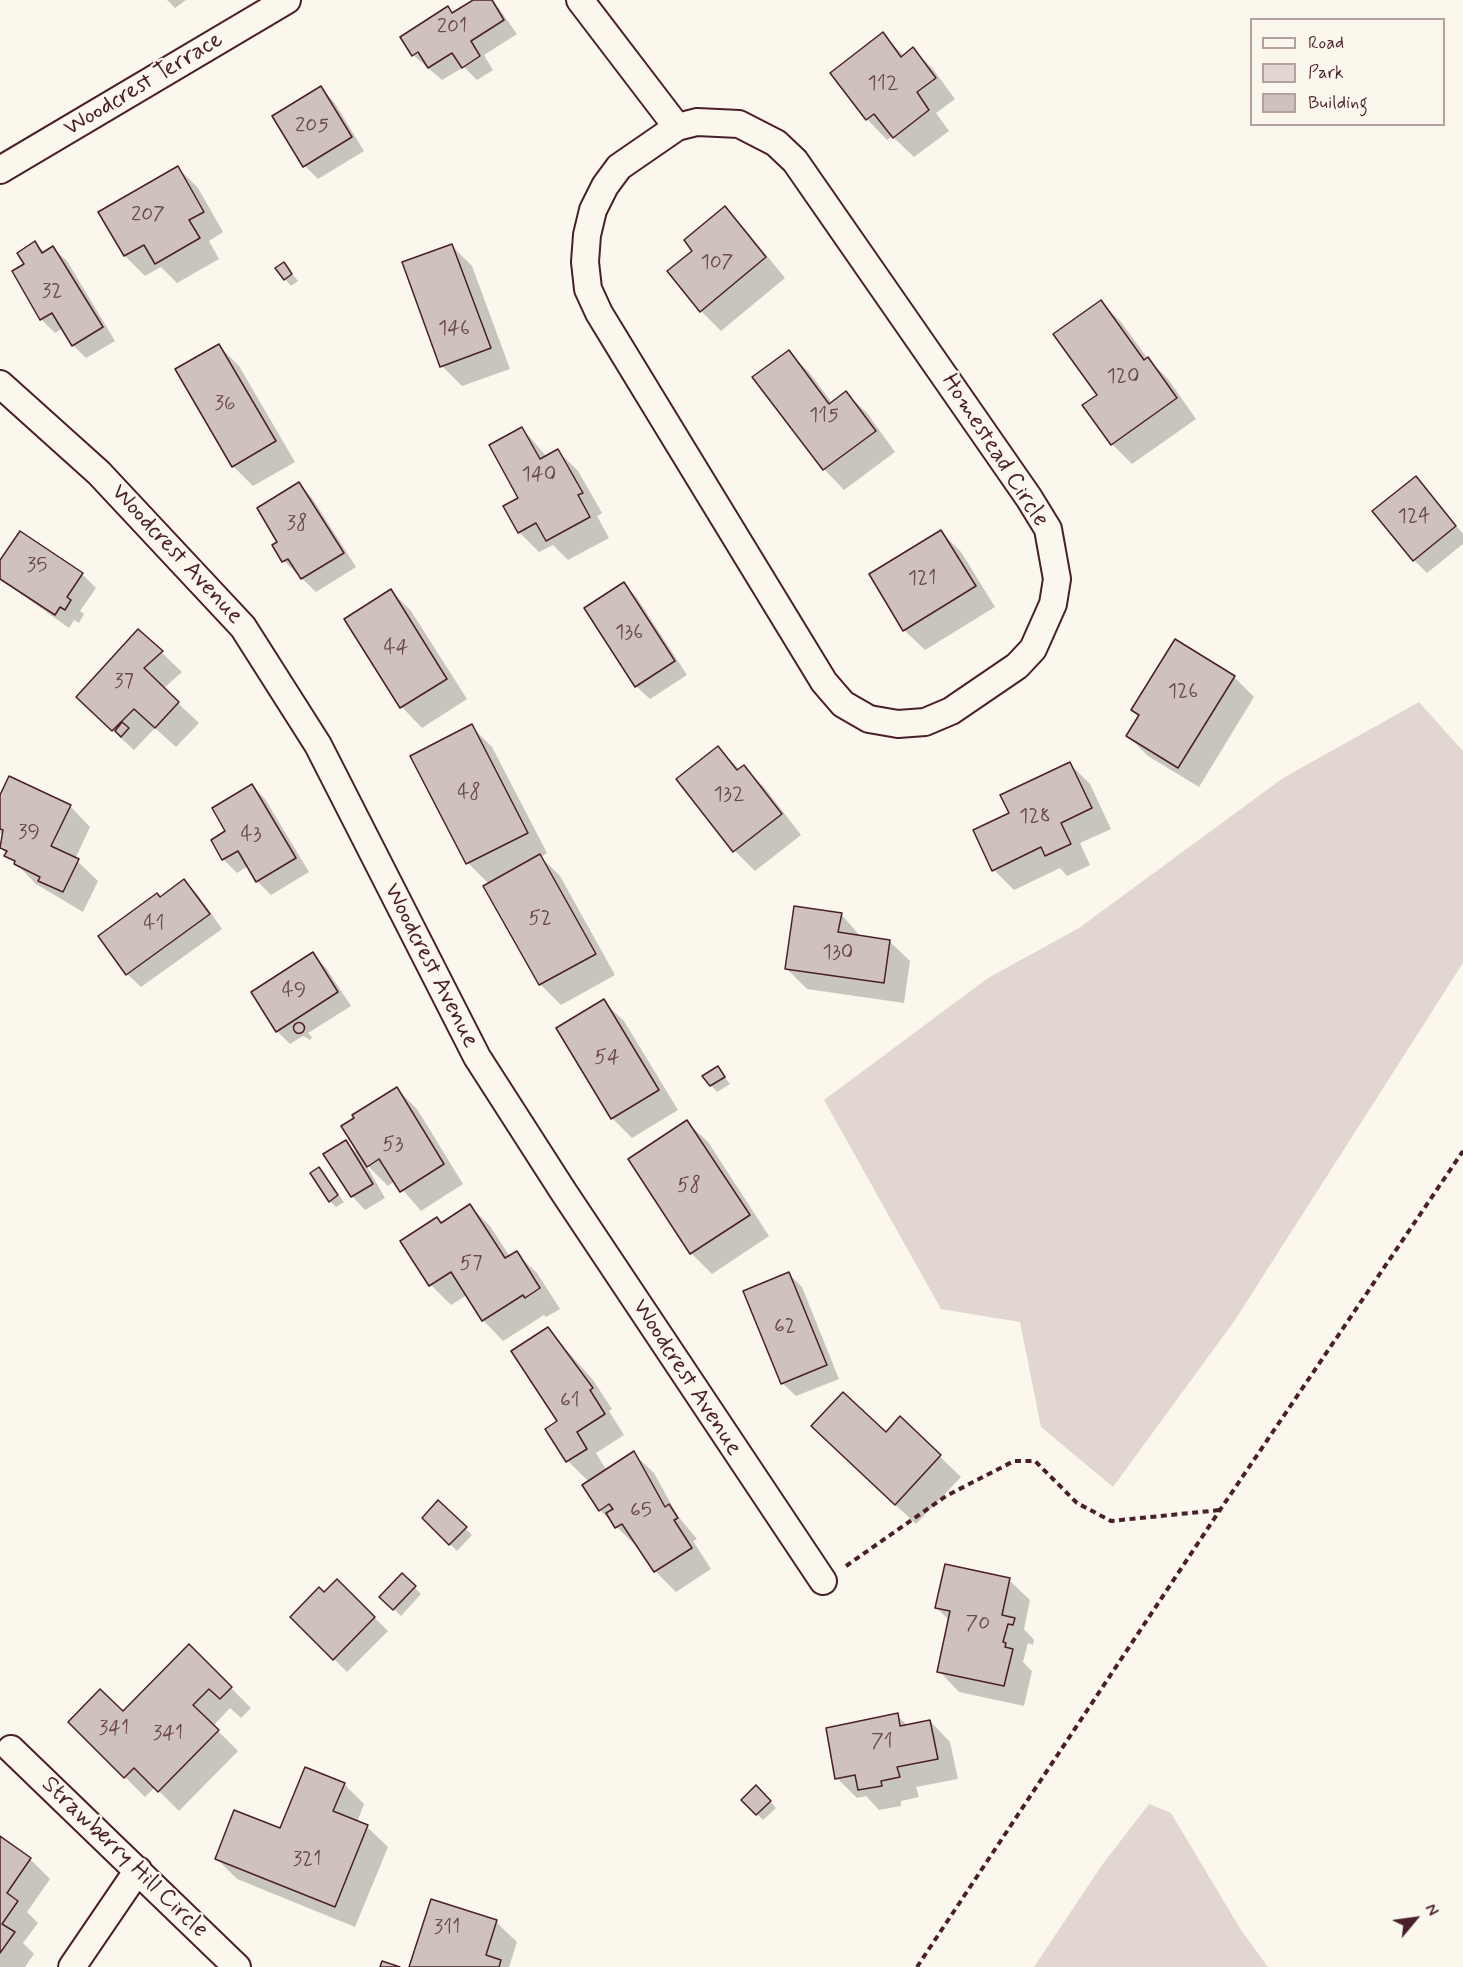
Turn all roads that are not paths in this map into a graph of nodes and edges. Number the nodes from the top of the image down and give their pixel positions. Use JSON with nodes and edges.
{"nodes":[{"id":1,"x":287,"y":0,"type":"edge"},
{"id":2,"x":580,"y":0,"type":"edge"},
{"id":3,"x":677,"y":127,"type":"junction"},
{"id":4,"x":0,"y":170,"type":"edge"},
{"id":5,"x":0,"y":384,"type":"edge"},
{"id":6,"x":823,"y":1581,"type":"road end"},
{"id":7,"x":11,"y":1749,"type":"dead end"},
{"id":8,"x":138,"y":1870,"type":"junction"},
{"id":9,"x":72,"y":1967,"type":"edge"},
{"id":10,"x":237,"y":1967,"type":"edge"}],
"edges":[{"from":1,"to":4,"type":"street","name":"Woodcrest Terrace"},
{"from":2,"to":3,"type":"street"},
{"from":3,"to":3,"type":"street","name":"Homestead Circle"},
{"from":5,"to":6,"type":"street","name":"Woodcrest Avenue"},
{"from":7,"to":8,"type":"street","name":"Strawberry Hill Circle"},
{"from":8,"to":9,"type":"street"},
{"from":8,"to":10,"type":"street","name":"Strawberry Hill Circle"}]}
